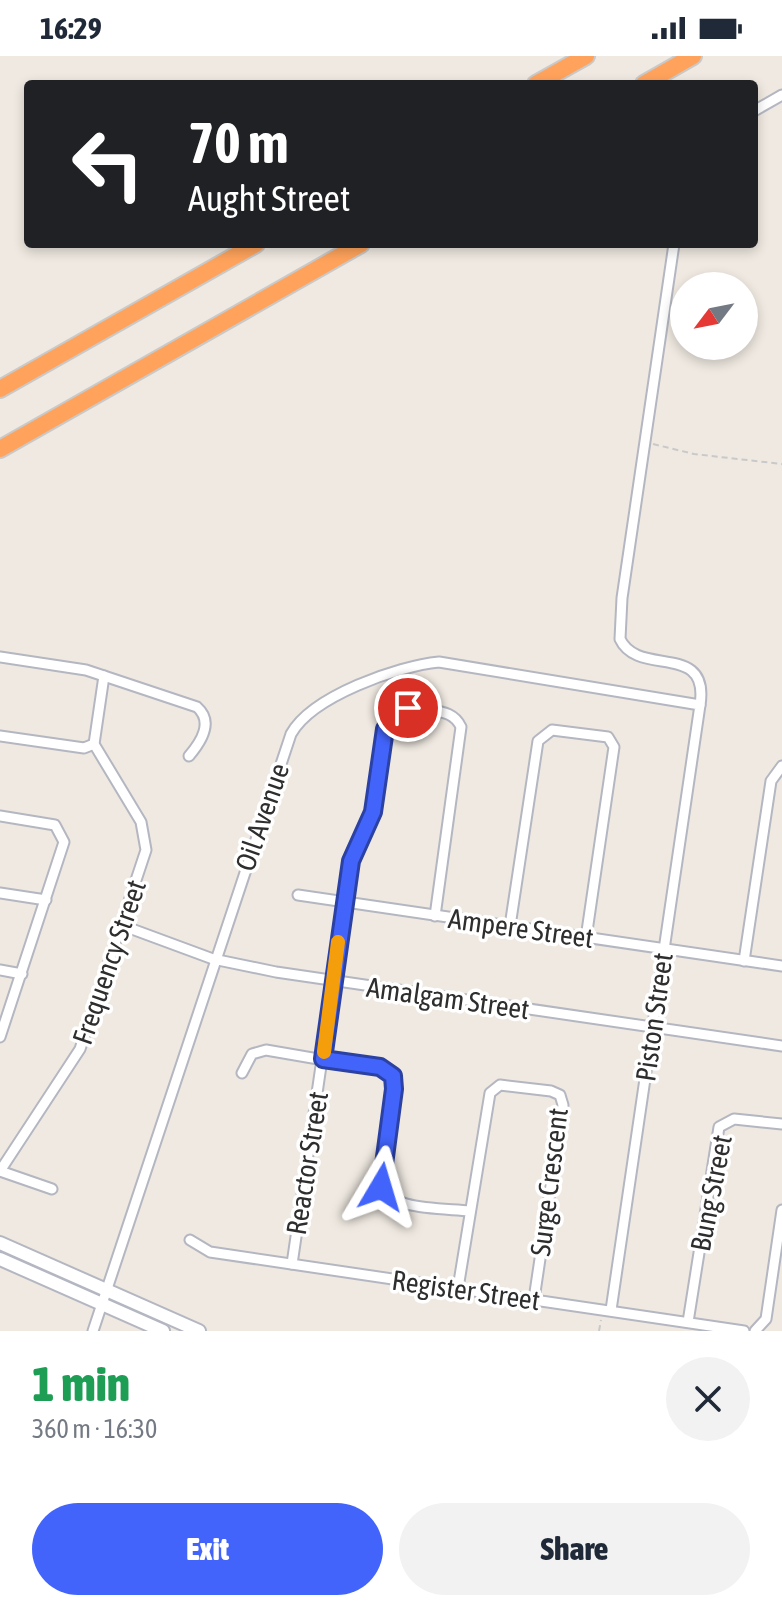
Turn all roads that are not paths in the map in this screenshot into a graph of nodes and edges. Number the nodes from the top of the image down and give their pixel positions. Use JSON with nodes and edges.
{"nodes":[{"id":1,"x":586,"y":56,"type":"edge"},
{"id":2,"x":693,"y":56,"type":"edge"},
{"id":3,"x":543,"y":80,"type":"edge"},
{"id":4,"x":651,"y":80,"type":"edge"},
{"id":5,"x":782,"y":95,"type":"edge"},
{"id":6,"x":758,"y":109,"type":"edge"},
{"id":7,"x":249,"y":248,"type":"edge"},
{"id":8,"x":354,"y":248,"type":"edge"},
{"id":9,"x":673,"y":248,"type":"edge"},
{"id":10,"x":0,"y":389,"type":"edge"},
{"id":11,"x":0,"y":449,"type":"edge"},
{"id":12,"x":0,"y":657,"type":"edge"},
{"id":13,"x":104,"y":676,"type":"junction"},
{"id":14,"x":700,"y":705,"type":"junction"},
{"id":15,"x":0,"y":736,"type":"edge"},
{"id":16,"x":94,"y":744,"type":"junction"},
{"id":17,"x":189,"y":756,"type":"dead end"},
{"id":18,"x":782,"y":766,"type":"edge"},
{"id":19,"x":0,"y":816,"type":"edge"},
{"id":20,"x":0,"y":893,"type":"edge"},
{"id":21,"x":298,"y":895,"type":"dead end"},
{"id":22,"x":46,"y":900,"type":"junction"},
{"id":23,"x":344,"y":903,"type":"junction"},
{"id":24,"x":435,"y":916,"type":"junction"},
{"id":25,"x":121,"y":925,"type":"junction"},
{"id":26,"x":510,"y":926,"type":"junction"},
{"id":27,"x":586,"y":938,"type":"junction"},
{"id":28,"x":664,"y":949,"type":"junction"},
{"id":29,"x":213,"y":959,"type":"junction"},
{"id":30,"x":744,"y":961,"type":"junction"},
{"id":31,"x":782,"y":966,"type":"edge"},
{"id":32,"x":0,"y":970,"type":"edge"},
{"id":33,"x":22,"y":974,"type":"junction"},
{"id":34,"x":333,"y":981,"type":"junction"},
{"id":35,"x":653,"y":1027,"type":"junction"},
{"id":36,"x":0,"y":1037,"type":"edge"},
{"id":37,"x":782,"y":1046,"type":"edge"},
{"id":38,"x":323,"y":1059,"type":"junction"},
{"id":39,"x":242,"y":1073,"type":"dead end"},
{"id":40,"x":782,"y":1124,"type":"edge"},
{"id":41,"x":0,"y":1171,"type":"edge"},
{"id":42,"x":52,"y":1189,"type":"dead end"},
{"id":43,"x":782,"y":1210,"type":"edge"},
{"id":44,"x":469,"y":1211,"type":"junction"},
{"id":45,"x":190,"y":1240,"type":"dead end"},
{"id":46,"x":0,"y":1243,"type":"edge"},
{"id":47,"x":0,"y":1259,"type":"edge"},
{"id":48,"x":292,"y":1264,"type":"junction"},
{"id":49,"x":458,"y":1288,"type":"junction"},
{"id":50,"x":107,"y":1290,"type":"junction"},
{"id":51,"x":534,"y":1299,"type":"junction"},
{"id":52,"x":102,"y":1304,"type":"junction"},
{"id":53,"x":607,"y":1310,"type":"junction"},
{"id":54,"x":688,"y":1322,"type":"junction"},
{"id":55,"x":93,"y":1331,"type":"edge"},
{"id":56,"x":163,"y":1331,"type":"edge"},
{"id":57,"x":199,"y":1331,"type":"edge"},
{"id":58,"x":744,"y":1331,"type":"edge"},
{"id":59,"x":755,"y":1331,"type":"edge"}],
"edges":[{"from":1,"to":3,"type":"highway"},
{"from":2,"to":4,"type":"highway"},
{"from":5,"to":6,"type":"street"},
{"from":7,"to":10,"type":"highway"},
{"from":8,"to":11,"type":"highway"},
{"from":9,"to":14,"type":"street"},
{"from":12,"to":13,"type":"street"},
{"from":13,"to":16,"type":"street"},
{"from":13,"to":17,"type":"street"},
{"from":14,"to":28,"type":"street","name":"Piston Street"},
{"from":14,"to":29,"type":"street","name":"Oil Avenue"},
{"from":15,"to":16,"type":"street"},
{"from":16,"to":25,"type":"street","name":"Frequency Street"},
{"from":18,"to":30,"type":"street"},
{"from":19,"to":22,"type":"street"},
{"from":20,"to":22,"type":"street"},
{"from":21,"to":23,"type":"street","name":"Ampere Street"},
{"from":22,"to":33,"type":"street"},
{"from":23,"to":24,"type":"street","name":"Ampere Street"},
{"from":23,"to":24,"type":"street","name":"Reactor Street"},
{"from":23,"to":34,"type":"street","name":"Reactor Street"},
{"from":24,"to":26,"type":"street","name":"Ampere Street"},
{"from":25,"to":29,"type":"street","name":"Amalgam Street"},
{"from":25,"to":41,"type":"street","name":"Frequency Street"},
{"from":26,"to":27,"type":"street","name":"Ampere Street"},
{"from":26,"to":27,"type":"street"},
{"from":27,"to":28,"type":"street","name":"Ampere Street"},
{"from":28,"to":30,"type":"street","name":"Ampere Street"},
{"from":28,"to":35,"type":"street","name":"Piston Street"},
{"from":29,"to":34,"type":"street","name":"Amalgam Street"},
{"from":29,"to":50,"type":"street","name":"Oil Avenue"},
{"from":30,"to":31,"type":"street","name":"Ampere Street"},
{"from":32,"to":33,"type":"street"},
{"from":33,"to":36,"type":"street"},
{"from":34,"to":35,"type":"street","name":"Amalgam Street"},
{"from":34,"to":38,"type":"street","name":"Reactor Street"},
{"from":35,"to":37,"type":"street","name":"Amalgam Street"},
{"from":35,"to":53,"type":"street","name":"Piston Street"},
{"from":38,"to":39,"type":"street"},
{"from":38,"to":44,"type":"street"},
{"from":38,"to":48,"type":"street","name":"Reactor Street"},
{"from":40,"to":54,"type":"street","name":"Bung Street"},
{"from":41,"to":42,"type":"street"},
{"from":43,"to":59,"type":"street"},
{"from":44,"to":49,"type":"street","name":"Surge Crescent"},
{"from":44,"to":51,"type":"street","name":"Surge Crescent"},
{"from":45,"to":48,"type":"street","name":"Register Street"},
{"from":46,"to":50,"type":"main road"},
{"from":47,"to":52,"type":"main road"},
{"from":48,"to":49,"type":"street","name":"Register Street"},
{"from":49,"to":51,"type":"street","name":"Register Street"},
{"from":50,"to":52,"type":"street","name":"Oil Avenue"},
{"from":50,"to":57,"type":"main road"},
{"from":51,"to":53,"type":"street","name":"Register Street"},
{"from":52,"to":55,"type":"street","name":"Oil Avenue"},
{"from":52,"to":56,"type":"main road"},
{"from":53,"to":54,"type":"street","name":"Register Street"},
{"from":54,"to":58,"type":"street","name":"Register Street"}]}
